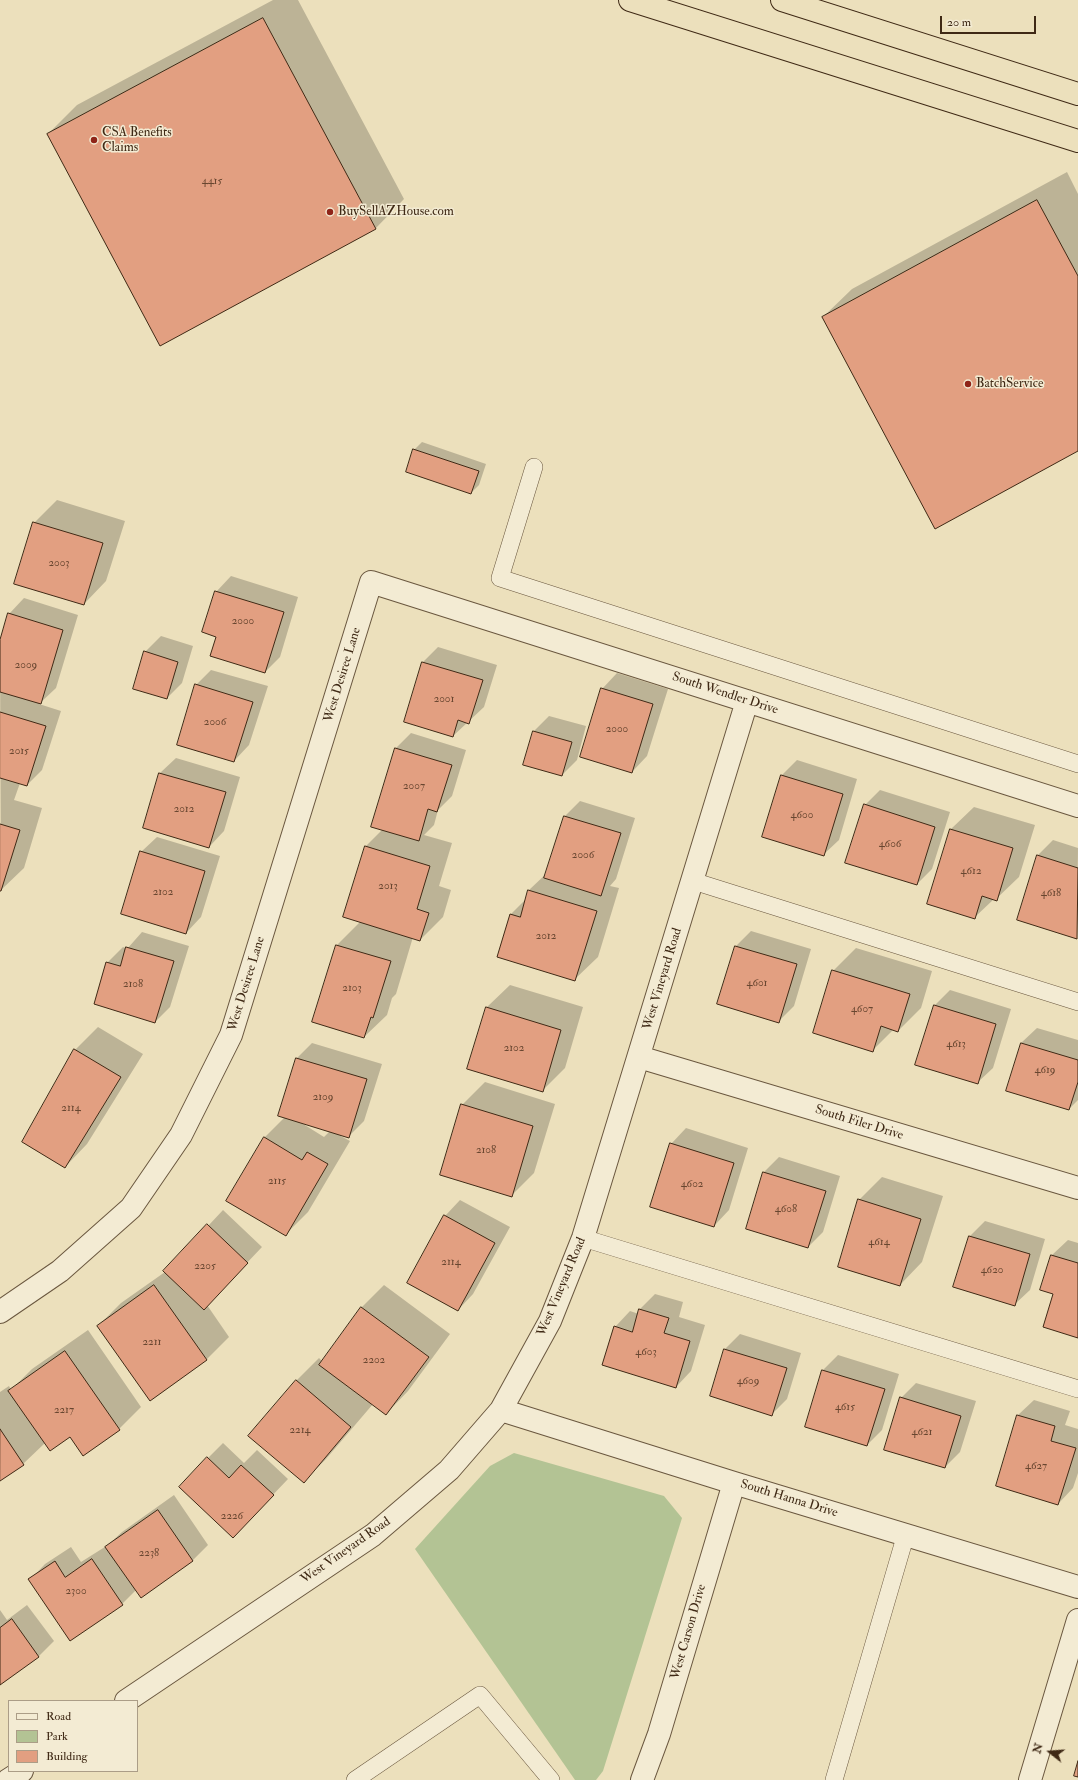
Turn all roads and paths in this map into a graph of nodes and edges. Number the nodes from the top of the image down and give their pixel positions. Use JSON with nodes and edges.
{"nodes":[{"id":1,"x":630,"y":0,"type":"edge"},
{"id":2,"x":782,"y":0,"type":"edge"},
{"id":3,"x":1078,"y":94,"type":"edge"},
{"id":4,"x":1078,"y":141,"type":"edge"},
{"id":5,"x":534,"y":467,"type":"dead end"},
{"id":6,"x":371,"y":582,"type":"joint"},
{"id":7,"x":746,"y":701,"type":"junction"},
{"id":8,"x":1078,"y":764,"type":"edge"},
{"id":9,"x":1078,"y":806,"type":"edge"},
{"id":10,"x":693,"y":881,"type":"junction"},
{"id":11,"x":1078,"y":1002,"type":"edge"},
{"id":12,"x":639,"y":1058,"type":"junction"},
{"id":13,"x":1078,"y":1188,"type":"edge"},
{"id":14,"x":583,"y":1238,"type":"junction"},
{"id":15,"x":0,"y":1312,"type":"edge"},
{"id":16,"x":1078,"y":1389,"type":"edge"},
{"id":17,"x":501,"y":1410,"type":"junction"},
{"id":18,"x":734,"y":1483,"type":"junction"},
{"id":19,"x":906,"y":1534,"type":"junction"},
{"id":20,"x":1078,"y":1586,"type":"edge"},
{"id":21,"x":1078,"y":1620,"type":"edge"},
{"id":22,"x":127,"y":1700,"type":"edge"},
{"id":23,"x":20,"y":1772,"type":"edge"},
{"id":24,"x":8,"y":1780,"type":"edge"},
{"id":25,"x":355,"y":1780,"type":"edge"},
{"id":26,"x":551,"y":1780,"type":"edge"},
{"id":27,"x":642,"y":1780,"type":"edge"},
{"id":28,"x":834,"y":1780,"type":"edge"},
{"id":29,"x":1030,"y":1780,"type":"edge"}],
"edges":[{"from":1,"to":4,"type":"highway"},
{"from":2,"to":3,"type":"highway"},
{"from":5,"to":8,"type":"lane"},
{"from":6,"to":7,"type":"street","name":"South Wendler Drive"},
{"from":6,"to":15,"type":"street","name":"West Desiree Lane"},
{"from":7,"to":9,"type":"street","name":"South Wendler Drive"},
{"from":7,"to":10,"type":"street","name":"West Vineyard Road"},
{"from":10,"to":11,"type":"lane"},
{"from":10,"to":12,"type":"street","name":"West Vineyard Road"},
{"from":12,"to":13,"type":"street","name":"South Filer Drive"},
{"from":12,"to":14,"type":"street","name":"West Vineyard Road"},
{"from":14,"to":16,"type":"lane"},
{"from":14,"to":17,"type":"street","name":"West Vineyard Road"},
{"from":17,"to":18,"type":"street","name":"South Hanna Drive"},
{"from":17,"to":22,"type":"street","name":"West Vineyard Road"},
{"from":18,"to":19,"type":"street","name":"South Hanna Drive"},
{"from":18,"to":27,"type":"street","name":"West Carson Drive"},
{"from":19,"to":20,"type":"street","name":"South Hanna Drive"},
{"from":19,"to":28,"type":"lane"},
{"from":21,"to":29,"type":"street"},
{"from":23,"to":24,"type":"street"},
{"from":25,"to":26,"type":"lane"}]}
